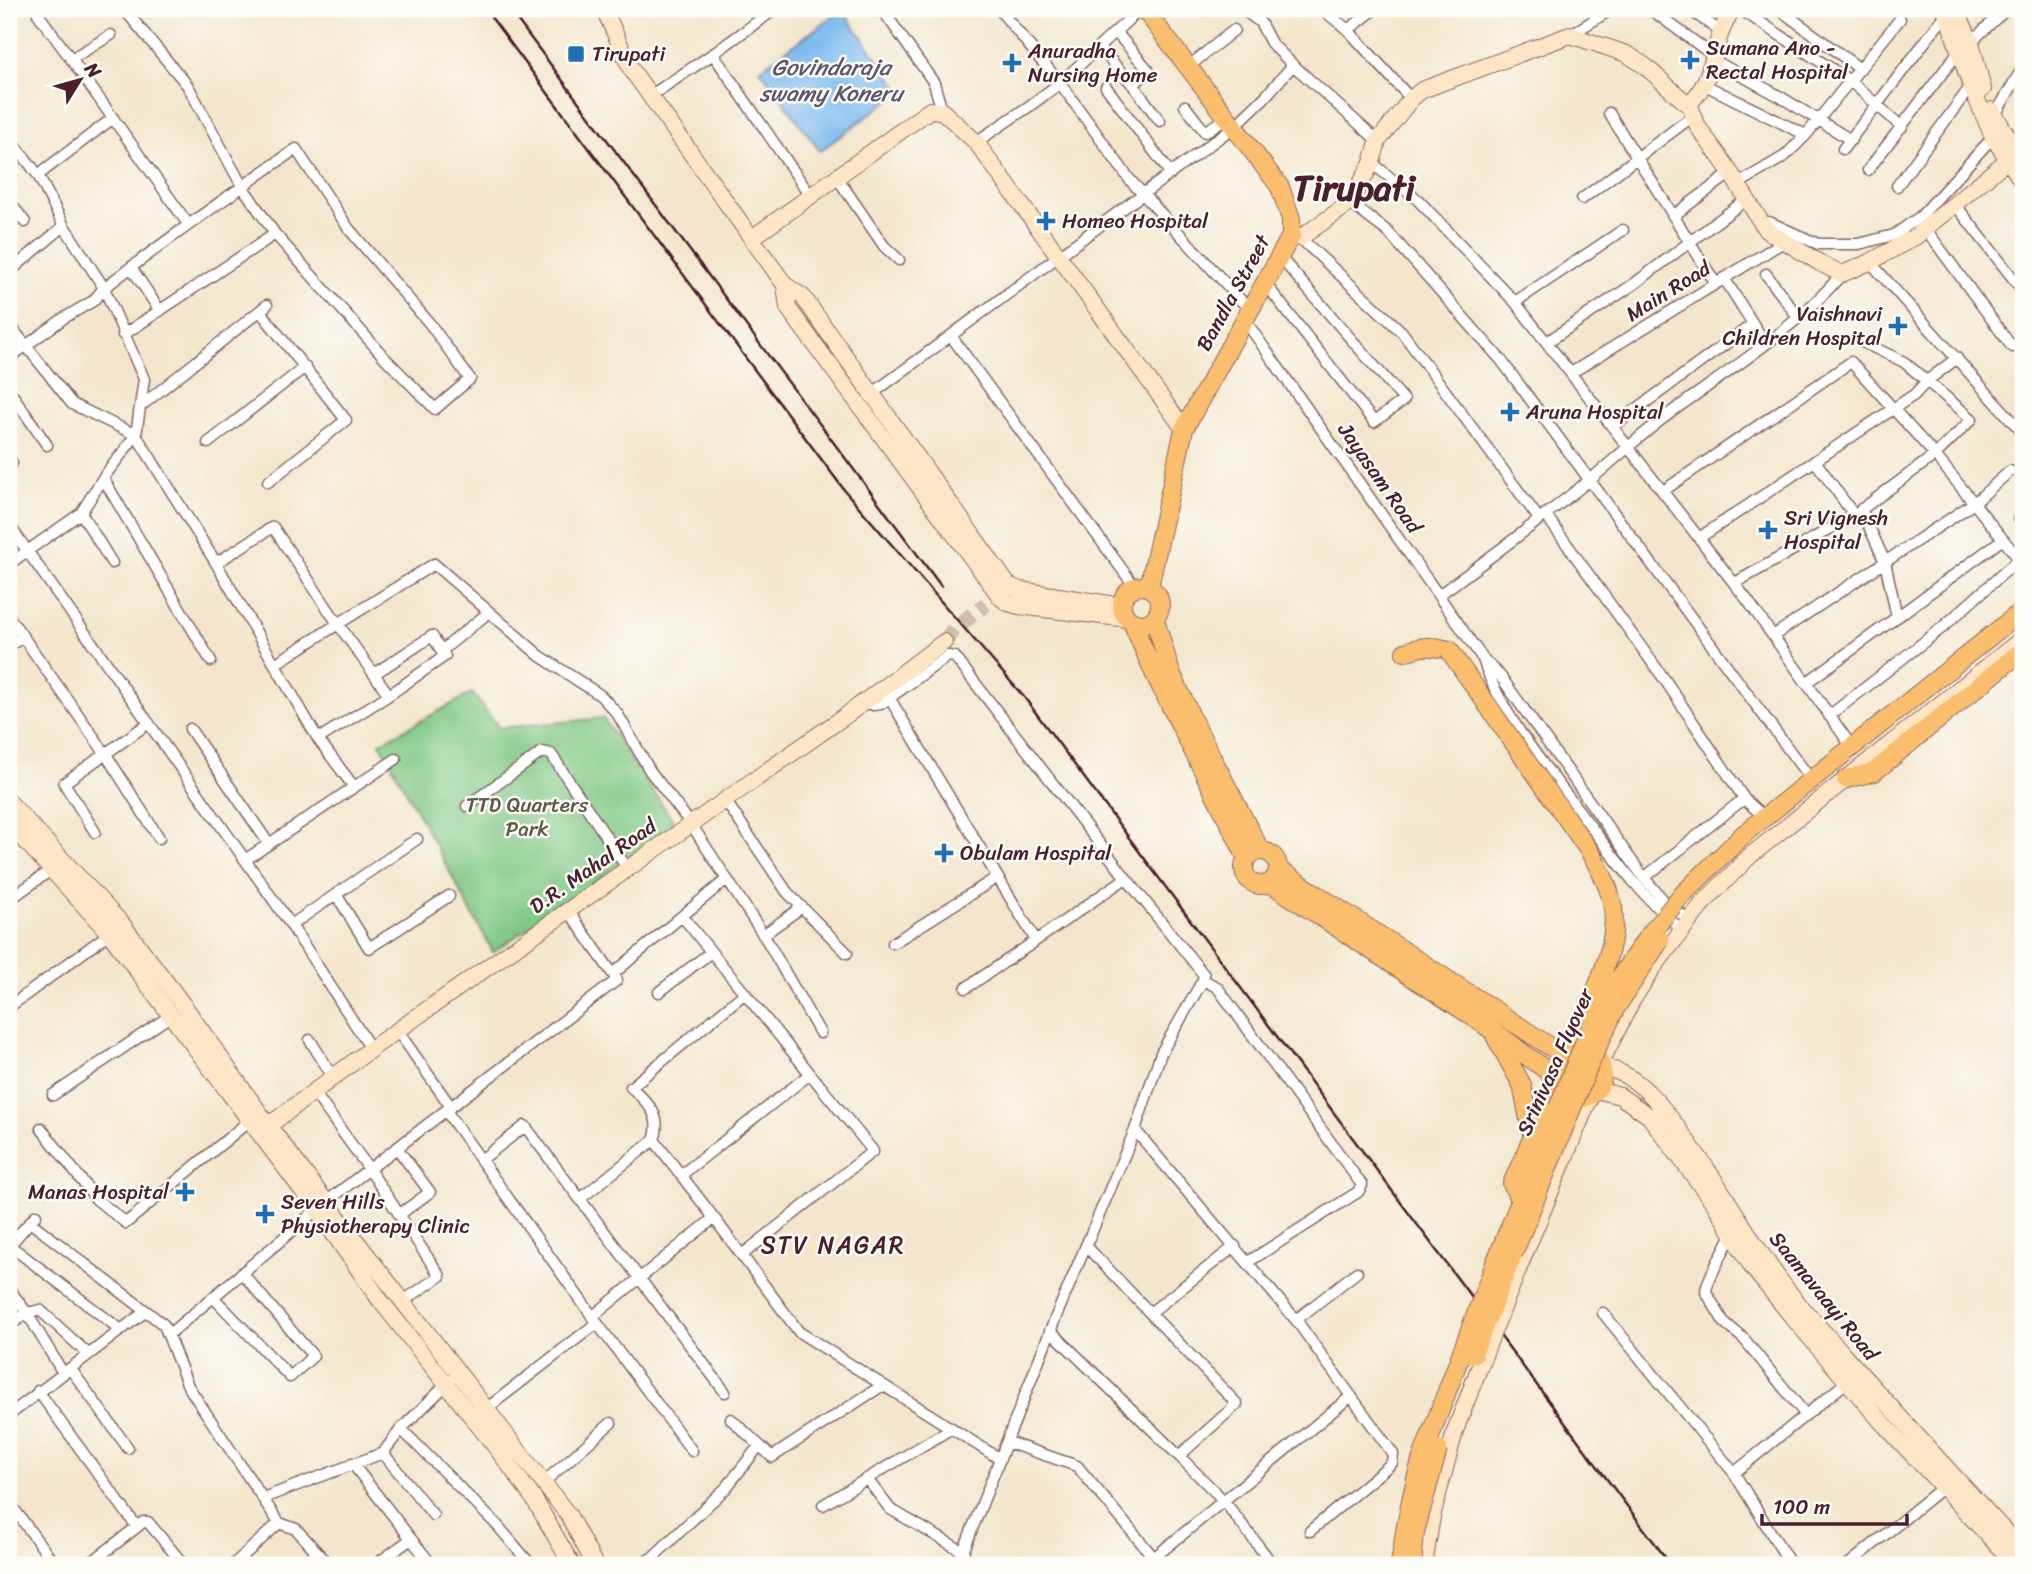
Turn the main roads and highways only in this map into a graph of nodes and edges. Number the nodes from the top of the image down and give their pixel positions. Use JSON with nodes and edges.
{"nodes":[{"id":1,"x":1142,"y":9,"type":"edge"},
{"id":2,"x":1142,"y":587,"type":"junction"},
{"id":3,"x":2023,"y":595,"type":"edge"},
{"id":4,"x":2023,"y":608,"type":"edge"},
{"id":5,"x":1127,"y":616,"type":"junction"},
{"id":6,"x":1155,"y":620,"type":"junction"},
{"id":7,"x":2023,"y":626,"type":"edge"},
{"id":8,"x":2023,"y":650,"type":"edge"},
{"id":9,"x":1405,"y":652,"type":"dead end"},
{"id":10,"x":1846,"y":779,"type":"road end"},
{"id":11,"x":1766,"y":807,"type":"road end"},
{"id":12,"x":1254,"y":854,"type":"junction"},
{"id":13,"x":1274,"y":876,"type":"junction"},
{"id":14,"x":1492,"y":1030,"type":"junction"},
{"id":15,"x":1565,"y":1053,"type":"junction"},
{"id":16,"x":1555,"y":1082,"type":"junction"},
{"id":17,"x":1534,"y":1144,"type":"road end"},
{"id":18,"x":1520,"y":1201,"type":"junction"},
{"id":19,"x":1400,"y":1565,"type":"edge"},
{"id":20,"x":1412,"y":1565,"type":"edge"}],
"edges":[{"from":1,"to":2,"type":"main road","name":"Bandla Street"},
{"from":2,"to":5,"type":"main road"},
{"from":2,"to":6,"type":"main road"},
{"from":3,"to":11,"type":"main road"},
{"from":4,"to":18,"type":"main road","name":"Srinivasa Flyover","bridge":true},
{"from":5,"to":6,"type":"main road"},
{"from":5,"to":12,"type":"main road"},
{"from":6,"to":12,"type":"main road"},
{"from":7,"to":20,"type":"main road","name":"Srinivasa Flyover","bridge":true},
{"from":8,"to":10,"type":"main road"},
{"from":9,"to":18,"type":"main road","bridge":true},
{"from":12,"to":13,"type":"main road"},
{"from":12,"to":13,"type":"main road"},
{"from":13,"to":14,"type":"main road"},
{"from":13,"to":15,"type":"main road"},
{"from":14,"to":16,"type":"main road"},
{"from":14,"to":17,"type":"main road"},
{"from":15,"to":16,"type":"main road"},
{"from":15,"to":16,"type":"main road"},
{"from":18,"to":19,"type":"main road","name":"Srinivasa Flyover","bridge":true}]}
